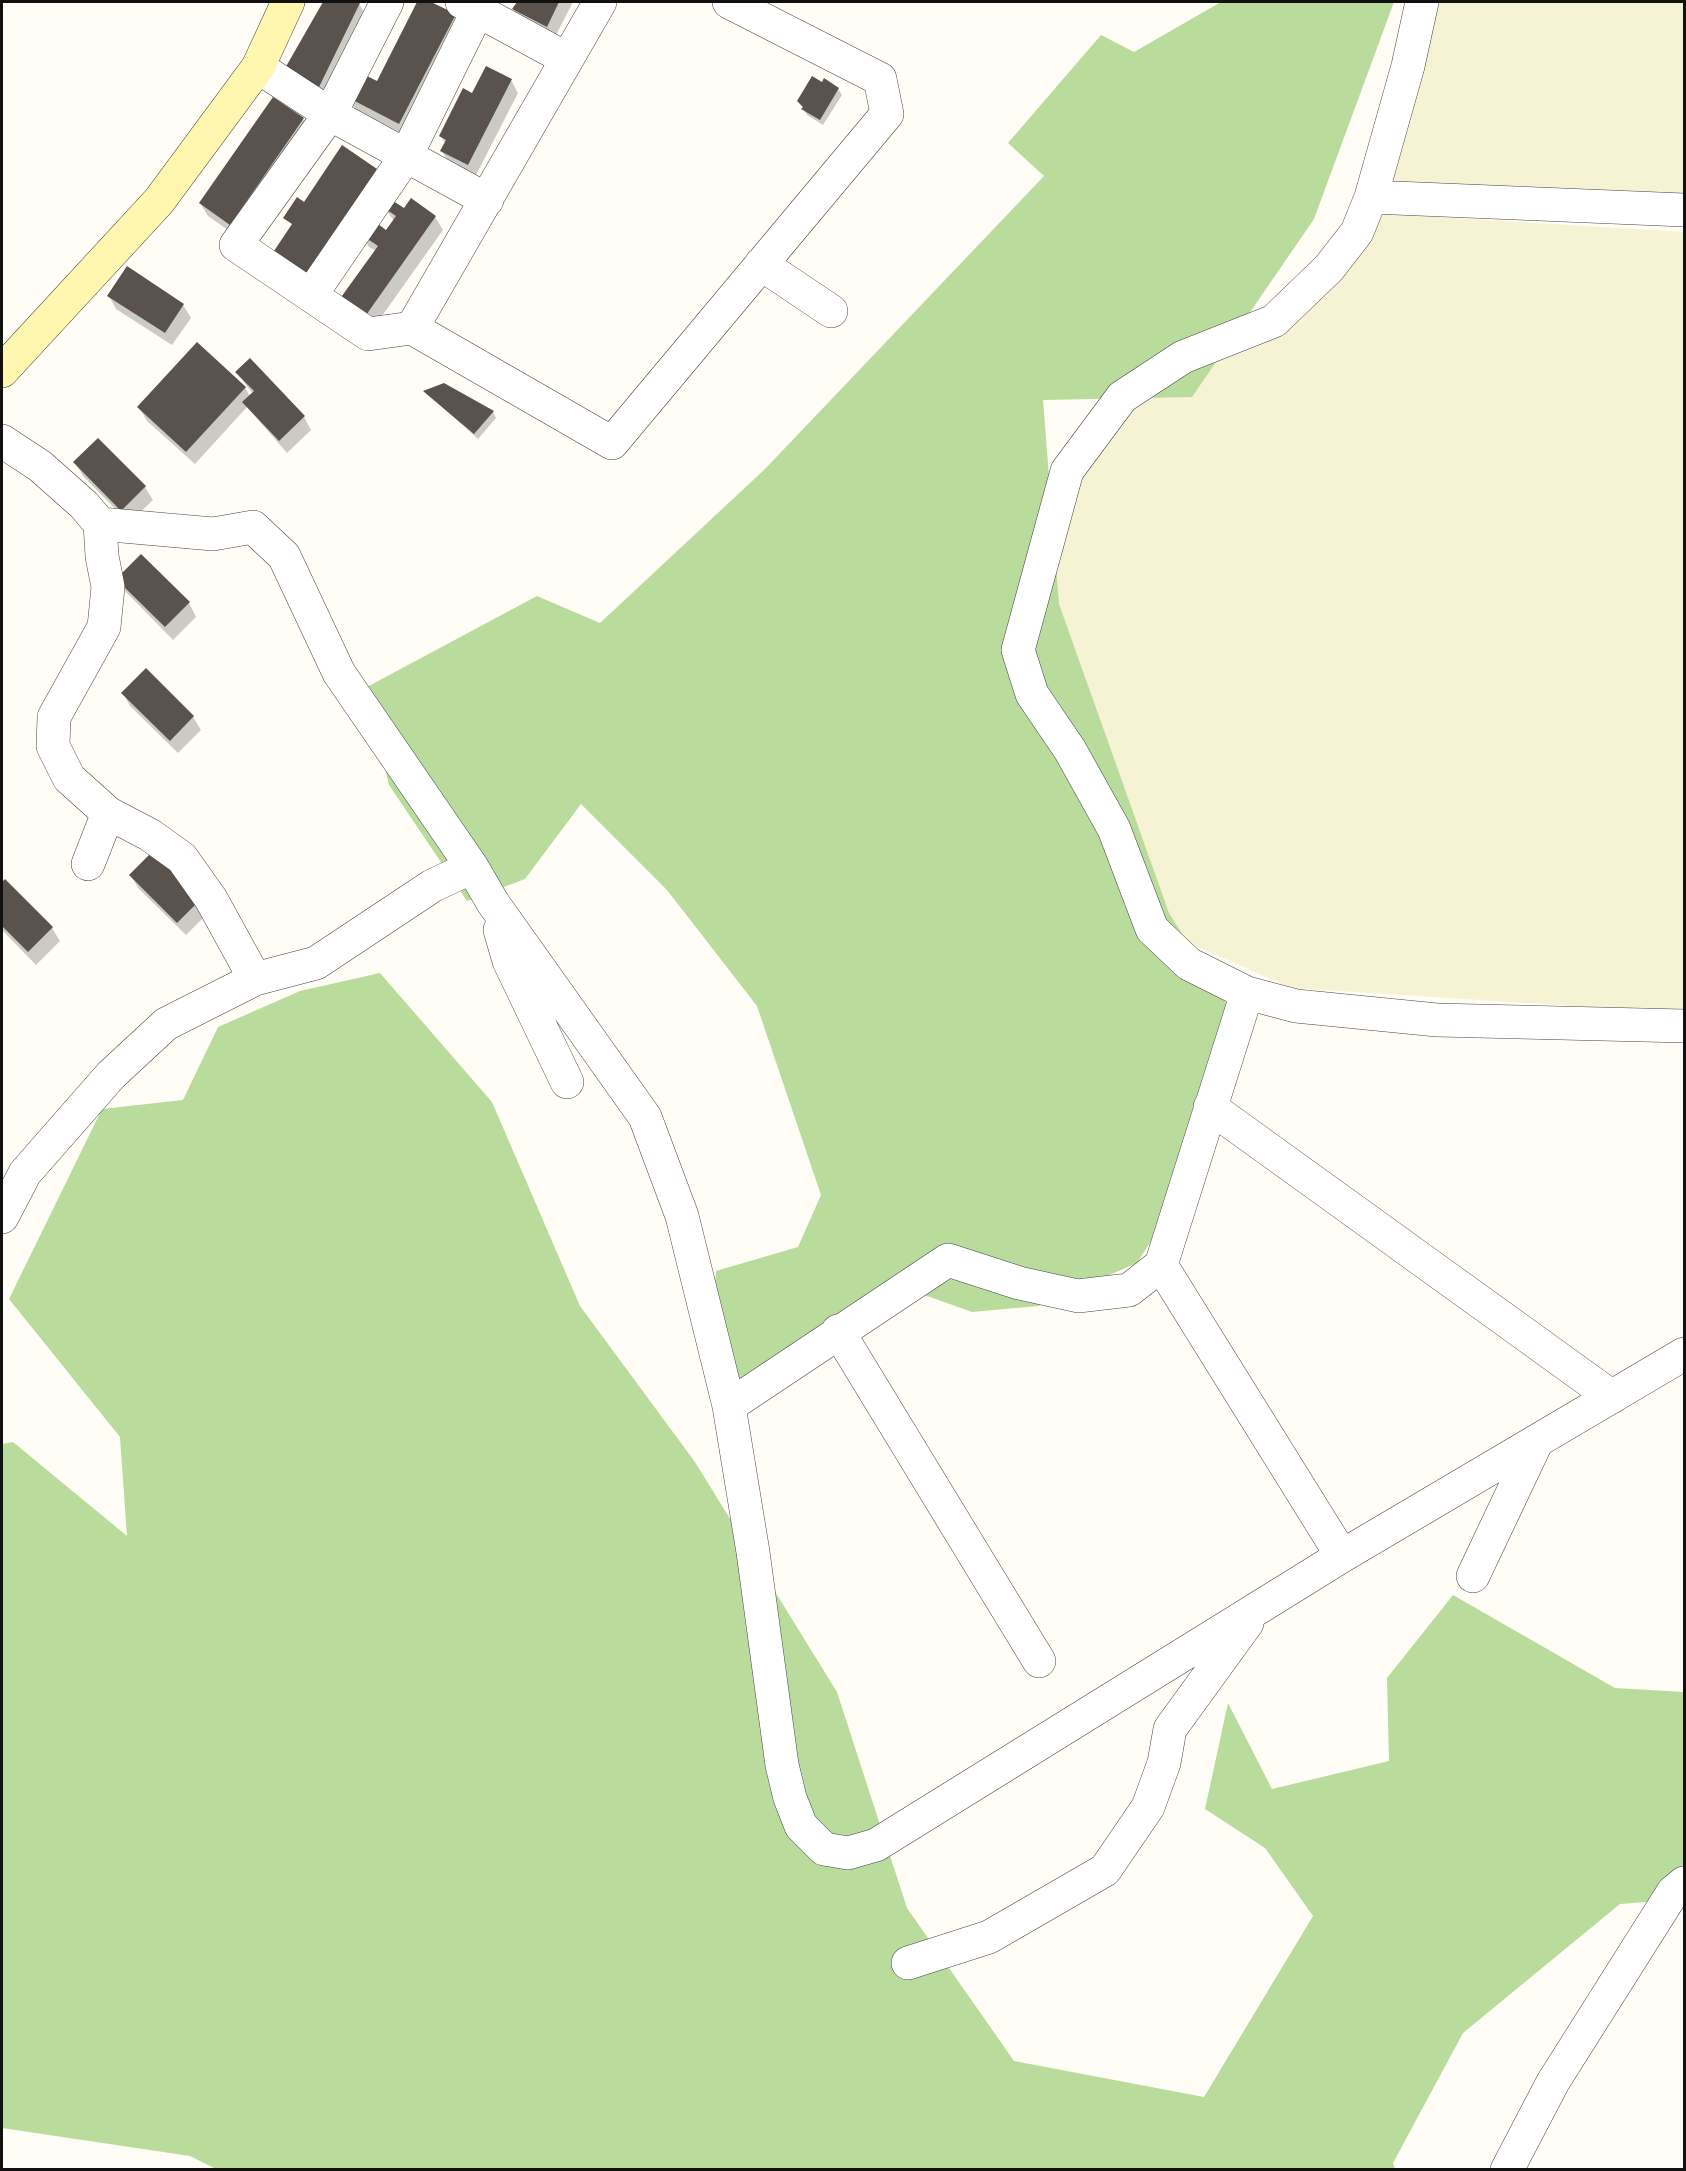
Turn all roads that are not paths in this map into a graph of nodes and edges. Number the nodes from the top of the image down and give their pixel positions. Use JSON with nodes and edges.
{"nodes":[{"id":1,"x":288,"y":2,"type":"edge"},
{"id":2,"x":387,"y":2,"type":"edge"},
{"id":3,"x":600,"y":2,"type":"edge"},
{"id":4,"x":729,"y":2,"type":"edge"},
{"id":5,"x":1422,"y":2,"type":"edge"},
{"id":6,"x":474,"y":4,"type":"edge"},
{"id":7,"x":567,"y":59,"type":"junction"},
{"id":8,"x":258,"y":68,"type":"junction"},
{"id":9,"x":330,"y":114,"type":"junction"},
{"id":10,"x":406,"y":156,"type":"junction"},
{"id":11,"x":1371,"y":197,"type":"junction"},
{"id":12,"x":487,"y":200,"type":"junction"},
{"id":13,"x":1684,"y":210,"type":"edge"},
{"id":14,"x":761,"y":264,"type":"junction"},
{"id":15,"x":311,"y":295,"type":"junction"},
{"id":16,"x":831,"y":311,"type":"dead end"},
{"id":17,"x":412,"y":328,"type":"junction"},
{"id":18,"x":2,"y":371,"type":"edge"},
{"id":19,"x":2,"y":441,"type":"edge"},
{"id":20,"x":100,"y":524,"type":"junction"},
{"id":21,"x":108,"y":813,"type":"junction"},
{"id":22,"x":88,"y":864,"type":"dead end"},
{"id":23,"x":472,"y":867,"type":"junction"},
{"id":24,"x":493,"y":903,"type":"junction"},
{"id":25,"x":255,"y":979,"type":"junction"},
{"id":26,"x":1247,"y":993,"type":"junction"},
{"id":27,"x":1684,"y":1026,"type":"edge"},
{"id":28,"x":567,"y":1082,"type":"dead end"},
{"id":29,"x":1210,"y":1107,"type":"junction"},
{"id":30,"x":2,"y":1217,"type":"edge"},
{"id":31,"x":1161,"y":1265,"type":"junction"},
{"id":32,"x":838,"y":1331,"type":"junction"},
{"id":33,"x":1684,"y":1354,"type":"edge"},
{"id":34,"x":1612,"y":1397,"type":"junction"},
{"id":35,"x":729,"y":1406,"type":"junction"},
{"id":36,"x":1536,"y":1442,"type":"junction"},
{"id":37,"x":1342,"y":1556,"type":"junction"},
{"id":38,"x":1473,"y":1576,"type":"dead end"},
{"id":39,"x":1257,"y":1609,"type":"junction"},
{"id":40,"x":1039,"y":1661,"type":"dead end"},
{"id":41,"x":1684,"y":1883,"type":"edge"},
{"id":42,"x":908,"y":1963,"type":"dead end"},
{"id":43,"x":1507,"y":2169,"type":"edge"}],
"edges":[{"from":1,"to":8,"type":"street"},
{"from":2,"to":9,"type":"street"},
{"from":3,"to":7,"type":"street"},
{"from":4,"to":14,"type":"street"},
{"from":5,"to":11,"type":"street"},
{"from":6,"to":7,"type":"street"},
{"from":6,"to":10,"type":"street"},
{"from":7,"to":12,"type":"street"},
{"from":8,"to":9,"type":"street"},
{"from":8,"to":18,"type":"street"},
{"from":9,"to":10,"type":"street"},
{"from":9,"to":15,"type":"street"},
{"from":10,"to":12,"type":"street"},
{"from":10,"to":15,"type":"street"},
{"from":11,"to":13,"type":"street"},
{"from":11,"to":26,"type":"street"},
{"from":12,"to":17,"type":"street"},
{"from":14,"to":16,"type":"street"},
{"from":14,"to":17,"type":"street"},
{"from":15,"to":17,"type":"street"},
{"from":19,"to":20,"type":"street"},
{"from":20,"to":21,"type":"street"},
{"from":20,"to":23,"type":"street"},
{"from":21,"to":22,"type":"street"},
{"from":21,"to":25,"type":"street"},
{"from":23,"to":24,"type":"street"},
{"from":23,"to":25,"type":"street"},
{"from":24,"to":28,"type":"street"},
{"from":24,"to":35,"type":"street"},
{"from":25,"to":30,"type":"street"},
{"from":26,"to":27,"type":"street"},
{"from":26,"to":29,"type":"street"},
{"from":29,"to":31,"type":"street"},
{"from":29,"to":34,"type":"street"},
{"from":31,"to":32,"type":"street"},
{"from":31,"to":37,"type":"street"},
{"from":32,"to":35,"type":"street"},
{"from":32,"to":40,"type":"street"},
{"from":33,"to":34,"type":"street"},
{"from":34,"to":36,"type":"street"},
{"from":35,"to":39,"type":"street"},
{"from":36,"to":37,"type":"street"},
{"from":36,"to":38,"type":"street"},
{"from":37,"to":39,"type":"street"},
{"from":39,"to":42,"type":"street"},
{"from":41,"to":43,"type":"street"}]}
